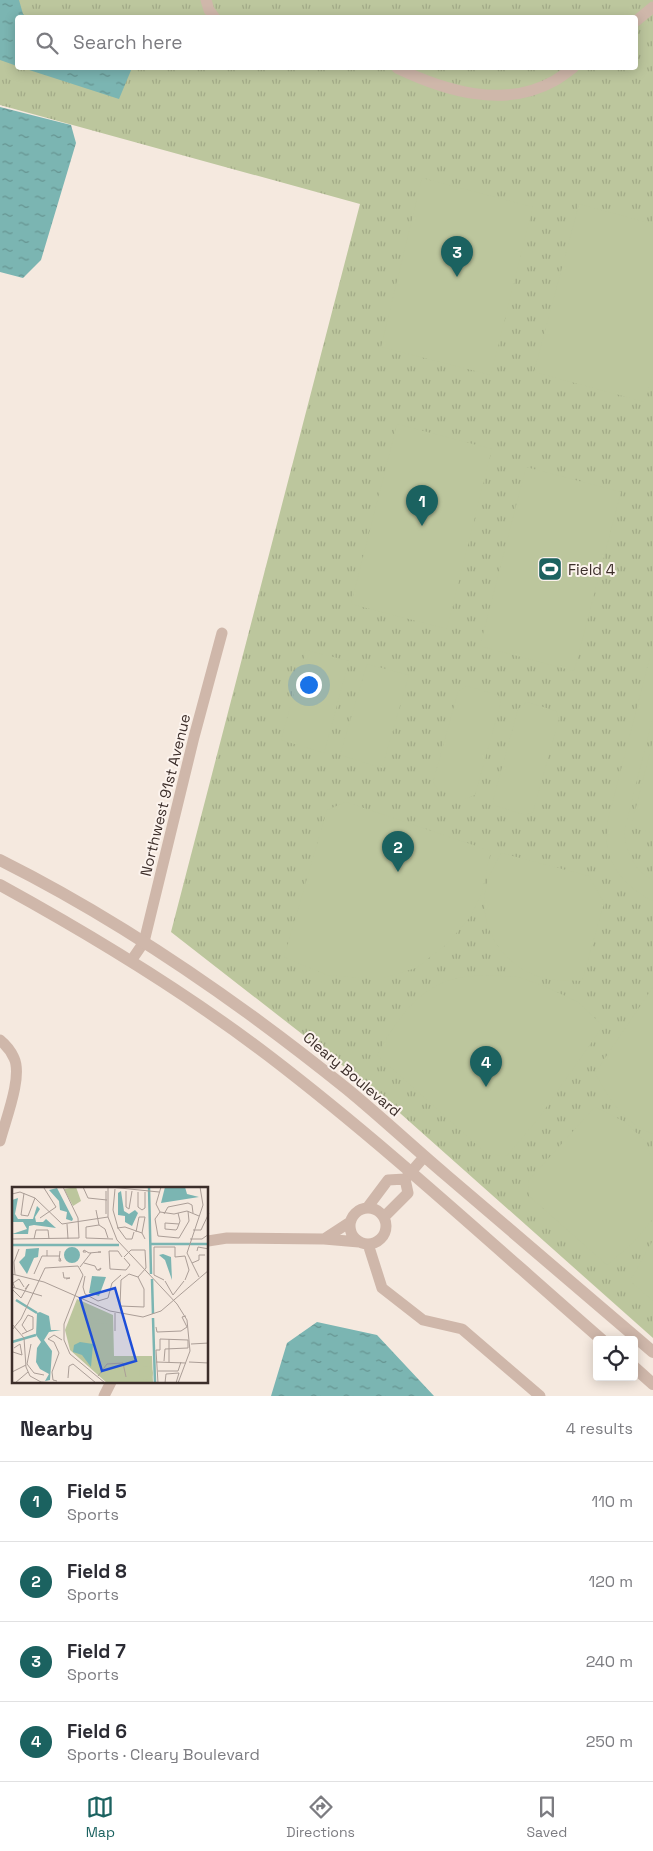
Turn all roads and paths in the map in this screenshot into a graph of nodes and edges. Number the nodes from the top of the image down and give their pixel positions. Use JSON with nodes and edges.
{"nodes":[{"id":1,"x":206,"y":0,"type":"edge"},
{"id":2,"x":653,"y":7,"type":"edge"},
{"id":3,"x":213,"y":15,"type":"edge"},
{"id":4,"x":638,"y":19,"type":"edge"},
{"id":5,"x":402,"y":70,"type":"edge"},
{"id":6,"x":570,"y":70,"type":"edge"},
{"id":7,"x":222,"y":633,"type":"dead end"},
{"id":8,"x":0,"y":860,"type":"edge"},
{"id":9,"x":0,"y":885,"type":"edge"},
{"id":10,"x":144,"y":942,"type":"junction"},
{"id":11,"x":131,"y":961,"type":"junction"},
{"id":12,"x":0,"y":1040,"type":"edge"},
{"id":13,"x":0,"y":1141,"type":"edge"},
{"id":14,"x":424,"y":1156,"type":"junction"},
{"id":15,"x":408,"y":1176,"type":"junction"},
{"id":16,"x":367,"y":1208,"type":"junction"},
{"id":17,"x":384,"y":1217,"type":"junction"},
{"id":18,"x":350,"y":1222,"type":"junction"},
{"id":19,"x":324,"y":1238,"type":"junction"},
{"id":20,"x":209,"y":1241,"type":"edge"},
{"id":21,"x":363,"y":1243,"type":"junction"},
{"id":22,"x":597,"y":1336,"type":"edge"},
{"id":23,"x":653,"y":1352,"type":"edge"},
{"id":24,"x":638,"y":1371,"type":"edge"},
{"id":25,"x":110,"y":1384,"type":"edge"},
{"id":26,"x":653,"y":1384,"type":"edge"},
{"id":27,"x":104,"y":1396,"type":"edge"},
{"id":28,"x":540,"y":1396,"type":"edge"}],
"edges":[{"from":1,"to":3,"type":"street"},
{"from":2,"to":4,"type":"street"},
{"from":5,"to":6,"type":"street"},
{"from":7,"to":10,"type":"street","name":"Northwest 91st Avenue"},
{"from":8,"to":10,"type":"street","name":"Cleary Boulevard"},
{"from":9,"to":11,"type":"street"},
{"from":10,"to":11,"type":"street","name":"Northwest 91st Avenue"},
{"from":10,"to":14,"type":"street","name":"Cleary Boulevard"},
{"from":11,"to":15,"type":"street"},
{"from":12,"to":13,"type":"street"},
{"from":14,"to":15,"type":"street"},
{"from":14,"to":23,"type":"street","name":"Cleary Boulevard"},
{"from":15,"to":16,"type":"street"},
{"from":15,"to":17,"type":"street"},
{"from":15,"to":22,"type":"street"},
{"from":16,"to":17,"type":"street"},
{"from":16,"to":18,"type":"street"},
{"from":17,"to":21,"type":"street"},
{"from":18,"to":19,"type":"street"},
{"from":18,"to":21,"type":"street"},
{"from":19,"to":20,"type":"street"},
{"from":19,"to":21,"type":"street"},
{"from":21,"to":28,"type":"street"},
{"from":24,"to":26,"type":"street"},
{"from":25,"to":27,"type":"street"}]}
